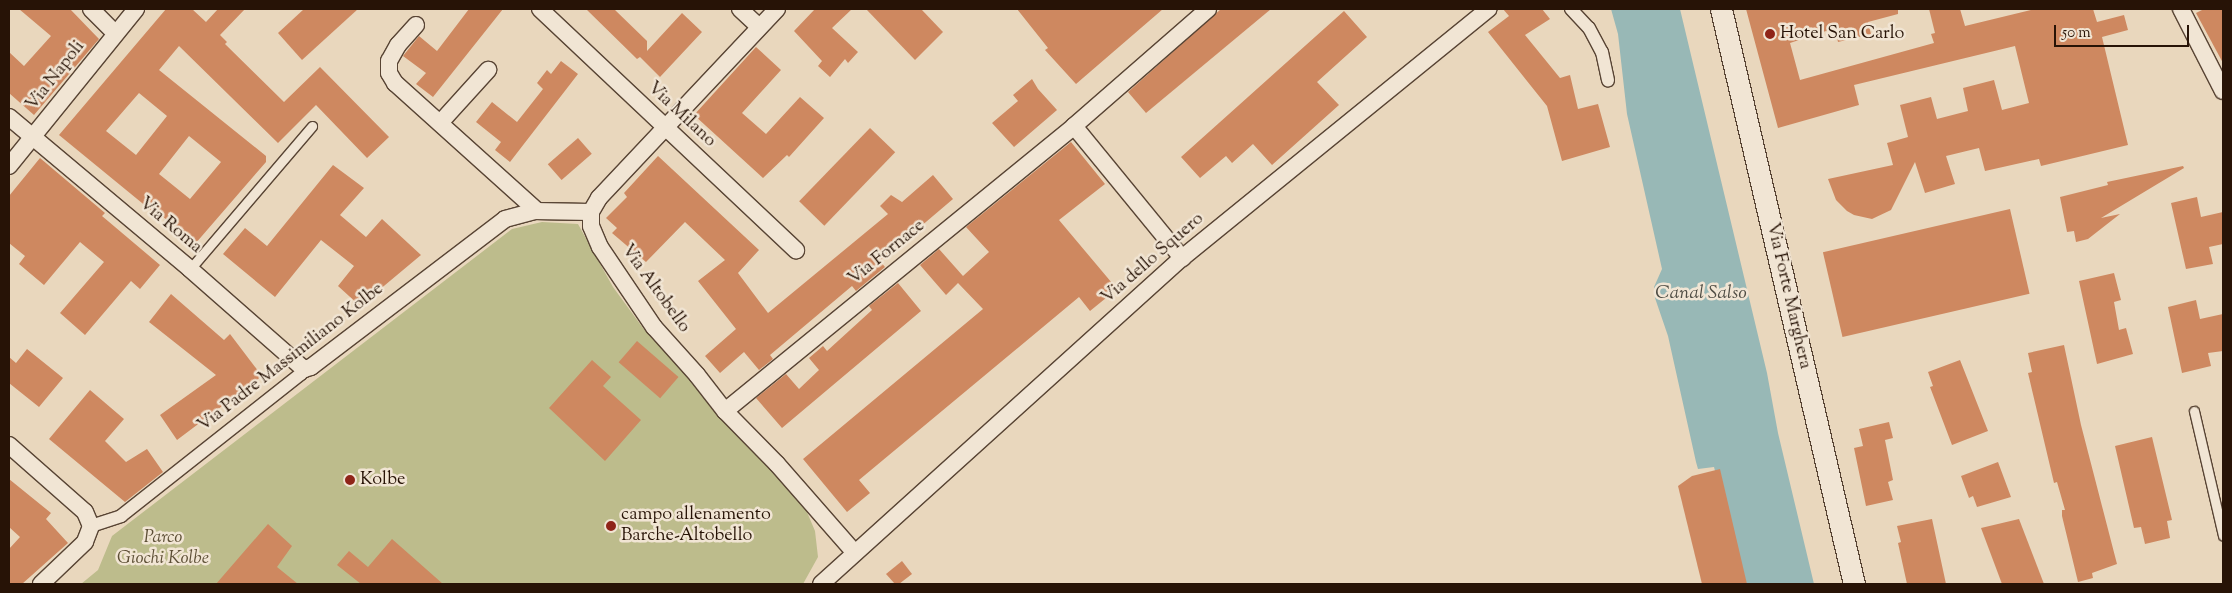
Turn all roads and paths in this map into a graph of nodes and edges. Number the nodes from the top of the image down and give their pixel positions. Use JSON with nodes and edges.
{"nodes":[{"id":1,"x":91,"y":9,"type":"edge"},
{"id":2,"x":136,"y":9,"type":"edge"},
{"id":3,"x":540,"y":9,"type":"edge"},
{"id":4,"x":740,"y":9,"type":"edge"},
{"id":5,"x":777,"y":9,"type":"edge"},
{"id":6,"x":1208,"y":9,"type":"edge"},
{"id":7,"x":1488,"y":9,"type":"edge"},
{"id":8,"x":1571,"y":9,"type":"edge"},
{"id":9,"x":1721,"y":9,"type":"edge"},
{"id":10,"x":2181,"y":9,"type":"edge"},
{"id":11,"x":416,"y":25,"type":"dead end"},
{"id":12,"x":759,"y":28,"type":"junction"},
{"id":13,"x":116,"y":33,"type":"junction"},
{"id":14,"x":488,"y":70,"type":"dead end"},
{"id":15,"x":1608,"y":80,"type":"dead end"},
{"id":16,"x":2223,"y":91,"type":"edge"},
{"id":17,"x":9,"y":117,"type":"edge"},
{"id":18,"x":440,"y":123,"type":"junction"},
{"id":19,"x":312,"y":126,"type":"dead end"},
{"id":20,"x":1074,"y":126,"type":"junction"},
{"id":21,"x":665,"y":128,"type":"junction"},
{"id":22,"x":33,"y":137,"type":"junction"},
{"id":23,"x":9,"y":166,"type":"edge"},
{"id":24,"x":537,"y":211,"type":"junction"},
{"id":25,"x":592,"y":212,"type":"junction"},
{"id":26,"x":796,"y":250,"type":"dead end"},
{"id":27,"x":1182,"y":258,"type":"junction"},
{"id":28,"x":190,"y":269,"type":"junction"},
{"id":29,"x":304,"y":368,"type":"junction"},
{"id":30,"x":725,"y":411,"type":"junction"},
{"id":31,"x":2194,"y":411,"type":"dead end"},
{"id":32,"x":9,"y":445,"type":"edge"},
{"id":33,"x":91,"y":526,"type":"junction"},
{"id":34,"x":2223,"y":536,"type":"edge"},
{"id":35,"x":855,"y":553,"type":"junction"},
{"id":36,"x":41,"y":584,"type":"edge"},
{"id":37,"x":821,"y":584,"type":"edge"},
{"id":38,"x":1854,"y":584,"type":"edge"}],
"edges":[{"from":1,"to":13,"type":"street"},
{"from":2,"to":13,"type":"street","name":"Via Napoli"},
{"from":3,"to":21,"type":"street","name":"Via Milano"},
{"from":4,"to":12,"type":"street"},
{"from":5,"to":12,"type":"street"},
{"from":6,"to":20,"type":"street","name":"Via Fornace"},
{"from":7,"to":27,"type":"street","name":"Via dello Squero"},
{"from":8,"to":15,"type":"street"},
{"from":9,"to":38,"type":"street","name":"Via Forte Marghera"},
{"from":10,"to":16,"type":"street"},
{"from":11,"to":18,"type":"street"},
{"from":12,"to":21,"type":"street"},
{"from":13,"to":22,"type":"street","name":"Via Napoli"},
{"from":14,"to":18,"type":"street"},
{"from":17,"to":22,"type":"street","name":"Via Roma"},
{"from":18,"to":24,"type":"street"},
{"from":19,"to":28,"type":"lane"},
{"from":20,"to":27,"type":"street"},
{"from":20,"to":30,"type":"street","name":"Via Fornace"},
{"from":21,"to":25,"type":"street"},
{"from":21,"to":26,"type":"street","name":"Via Milano"},
{"from":22,"to":23,"type":"street","name":"Via Napoli"},
{"from":22,"to":28,"type":"street","name":"Via Roma"},
{"from":24,"to":25,"type":"street","name":"Via Padre Massimiliano Kolbe"},
{"from":24,"to":29,"type":"street","name":"Via Padre Massimiliano Kolbe"},
{"from":25,"to":30,"type":"street","name":"Via Altobello"},
{"from":27,"to":35,"type":"street","name":"Via dello Squero"},
{"from":28,"to":29,"type":"street","name":"Via Roma"},
{"from":29,"to":33,"type":"street","name":"Via Padre Massimiliano Kolbe"},
{"from":30,"to":35,"type":"street","name":"Via Altobello"},
{"from":31,"to":34,"type":"lane"},
{"from":32,"to":33,"type":"street"},
{"from":33,"to":36,"type":"street"},
{"from":35,"to":37,"type":"street"}]}
